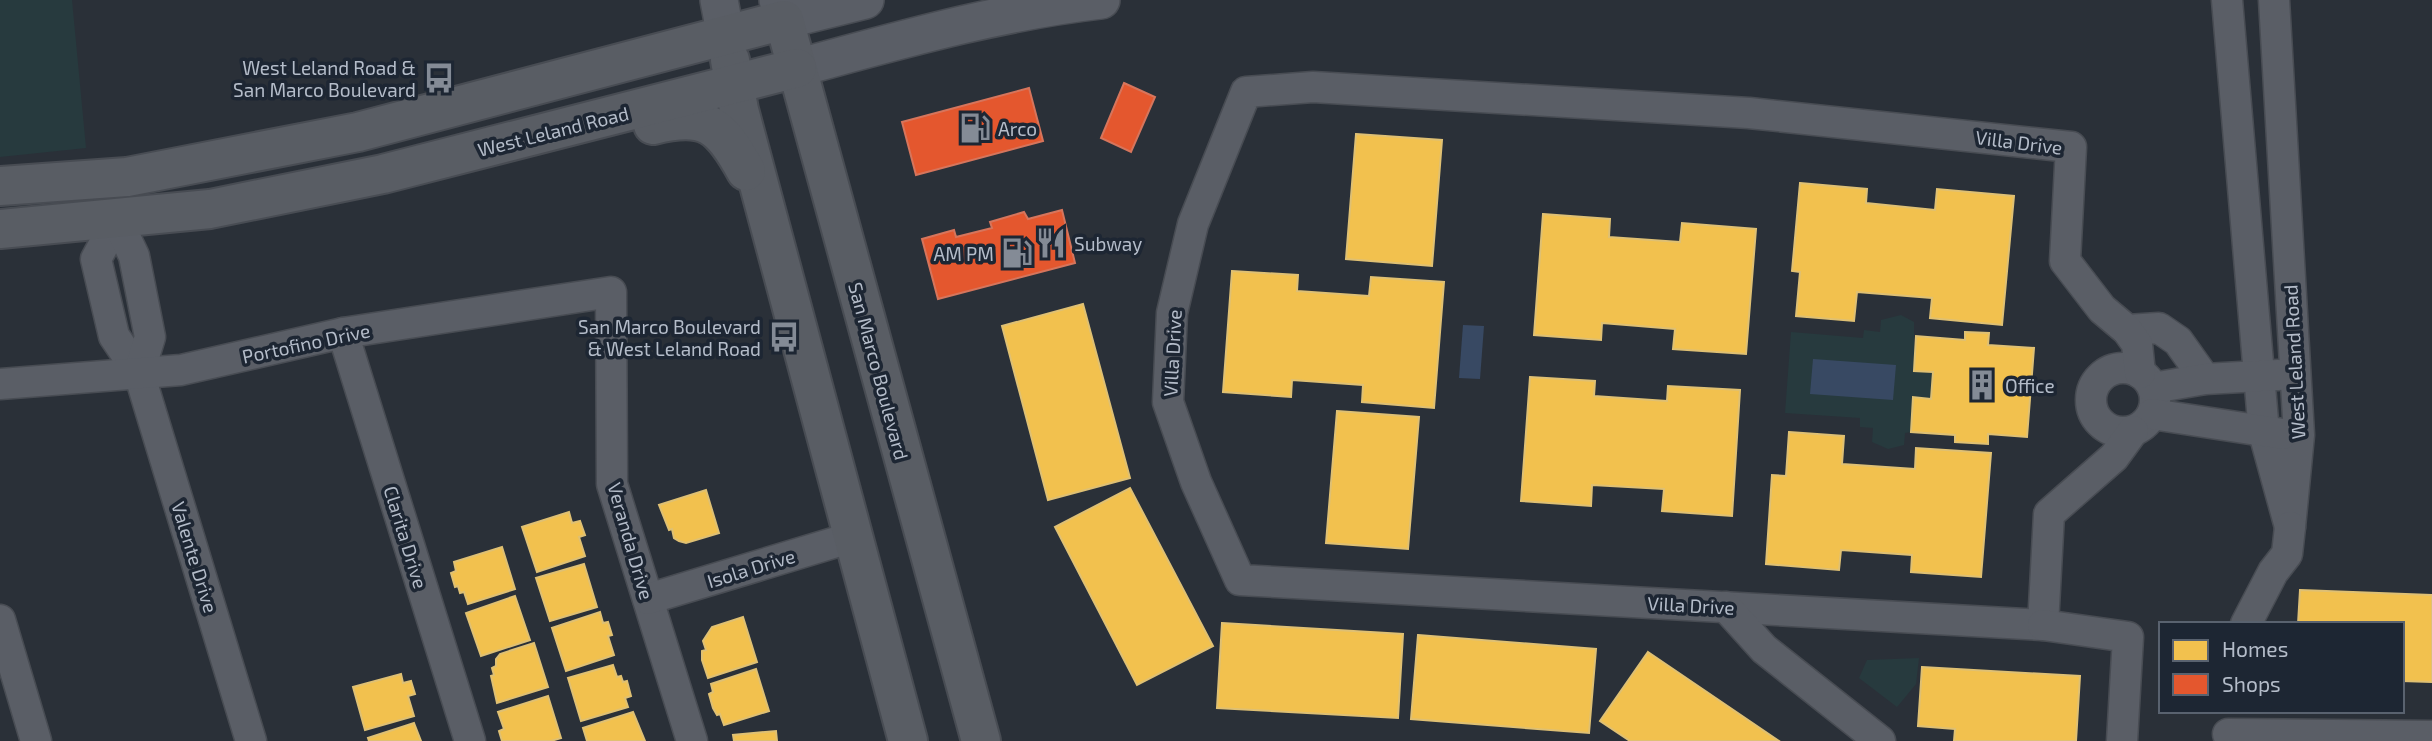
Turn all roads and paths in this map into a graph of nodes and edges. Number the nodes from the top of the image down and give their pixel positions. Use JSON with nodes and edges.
{"nodes":[{"id":1,"x":719,"y":0,"type":"edge"},
{"id":2,"x":865,"y":0,"type":"edge"},
{"id":3,"x":1101,"y":0,"type":"edge"},
{"id":4,"x":2227,"y":0,"type":"edge"},
{"id":5,"x":2274,"y":0,"type":"edge"},
{"id":6,"x":781,"y":10,"type":"edge"},
{"id":7,"x":726,"y":37,"type":"junction"},
{"id":8,"x":796,"y":68,"type":"junction"},
{"id":9,"x":734,"y":85,"type":"junction"},
{"id":10,"x":358,"y":132,"type":"junction"},
{"id":11,"x":383,"y":174,"type":"junction"},
{"id":12,"x":101,"y":180,"type":"junction"},
{"id":13,"x":0,"y":186,"type":"edge"},
{"id":14,"x":764,"y":203,"type":"junction"},
{"id":15,"x":0,"y":213,"type":"edge"},
{"id":16,"x":117,"y":220,"type":"junction"},
{"id":17,"x":0,"y":229,"type":"edge"},
{"id":18,"x":611,"y":292,"type":"joint"},
{"id":19,"x":2102,"y":309,"type":"junction"},
{"id":20,"x":2127,"y":330,"type":"junction"},
{"id":21,"x":343,"y":333,"type":"junction"},
{"id":22,"x":139,"y":373,"type":"junction"},
{"id":23,"x":2259,"y":374,"type":"junction"},
{"id":24,"x":2295,"y":376,"type":"junction"},
{"id":25,"x":2205,"y":379,"type":"junction"},
{"id":26,"x":0,"y":384,"type":"edge"},
{"id":27,"x":2139,"y":395,"type":"junction"},
{"id":28,"x":2264,"y":433,"type":"junction"},
{"id":29,"x":2299,"y":435,"type":"junction"},
{"id":30,"x":2290,"y":527,"type":"junction"},
{"id":31,"x":853,"y":537,"type":"junction"},
{"id":32,"x":648,"y":599,"type":"junction"},
{"id":33,"x":1726,"y":607,"type":"junction"},
{"id":34,"x":0,"y":620,"type":"edge"},
{"id":35,"x":2247,"y":622,"type":"edge"},
{"id":36,"x":2043,"y":625,"type":"junction"},
{"id":37,"x":2229,"y":729,"type":"edge"},
{"id":38,"x":2432,"y":736,"type":"edge"},
{"id":39,"x":36,"y":741,"type":"edge"},
{"id":40,"x":251,"y":741,"type":"edge"},
{"id":41,"x":470,"y":741,"type":"edge"},
{"id":42,"x":692,"y":741,"type":"edge"},
{"id":43,"x":908,"y":741,"type":"edge"},
{"id":44,"x":981,"y":741,"type":"edge"},
{"id":45,"x":1880,"y":741,"type":"edge"},
{"id":46,"x":2122,"y":741,"type":"edge"}],
"edges":[{"from":1,"to":7,"type":"street"},
{"from":2,"to":6,"type":"street"},
{"from":3,"to":8,"type":"street","name":"West Leland Road"},
{"from":4,"to":23,"type":"street","name":"West Leland Road"},
{"from":5,"to":24,"type":"street","name":"West Leland Road"},
{"from":6,"to":7,"type":"main road"},
{"from":6,"to":8,"type":"main road","name":"San Marco Boulevard"},
{"from":7,"to":9,"type":"main road"},
{"from":7,"to":10,"type":"main road"},
{"from":8,"to":9,"type":"main road","name":"West Leland Road"},
{"from":8,"to":44,"type":"main road","name":"San Marco Boulevard"},
{"from":9,"to":11,"type":"main road","name":"West Leland Road"},
{"from":9,"to":14,"type":"main road"},
{"from":10,"to":12,"type":"main road"},
{"from":10,"to":16,"type":"main road"},
{"from":11,"to":14,"type":"main road"},
{"from":11,"to":16,"type":"main road","name":"West Leland Road"},
{"from":12,"to":13,"type":"main road"},
{"from":12,"to":15,"type":"main road"},
{"from":14,"to":31,"type":"main road"},
{"from":16,"to":17,"type":"main road","name":"West Leland Road"},
{"from":16,"to":22,"type":"street","name":"Valente Drive"},
{"from":18,"to":21,"type":"street","name":"Portofino Drive"},
{"from":18,"to":32,"type":"street","name":"Veranda Drive"},
{"from":19,"to":20,"type":"street","name":"Villa Drive"},
{"from":19,"to":27,"type":"street","name":"Villa Drive"},
{"from":19,"to":33,"type":"street","name":"Villa Drive"},
{"from":20,"to":25,"type":"street"},
{"from":20,"to":27,"type":"street","name":"Villa Drive"},
{"from":21,"to":22,"type":"street","name":"Portofino Drive"},
{"from":21,"to":41,"type":"street","name":"Clarita Drive"},
{"from":22,"to":26,"type":"street","name":"Portofino Drive"},
{"from":22,"to":40,"type":"street","name":"Valente Drive"},
{"from":23,"to":24,"type":"street"},
{"from":23,"to":25,"type":"street"},
{"from":23,"to":28,"type":"street","name":"West Leland Road"},
{"from":24,"to":29,"type":"street","name":"West Leland Road"},
{"from":25,"to":27,"type":"street"},
{"from":27,"to":28,"type":"street"},
{"from":27,"to":36,"type":"street"},
{"from":28,"to":29,"type":"street"},
{"from":28,"to":30,"type":"street","name":"West Leland Road"},
{"from":29,"to":30,"type":"street","name":"West Leland Road"},
{"from":30,"to":35,"type":"street"},
{"from":31,"to":32,"type":"street","name":"Isola Drive"},
{"from":31,"to":43,"type":"main road"},
{"from":32,"to":42,"type":"street","name":"Veranda Drive"},
{"from":33,"to":36,"type":"street","name":"Villa Drive"},
{"from":33,"to":45,"type":"street"},
{"from":34,"to":39,"type":"street"},
{"from":36,"to":46,"type":"street","name":"Villa Drive"},
{"from":37,"to":38,"type":"street"}]}
